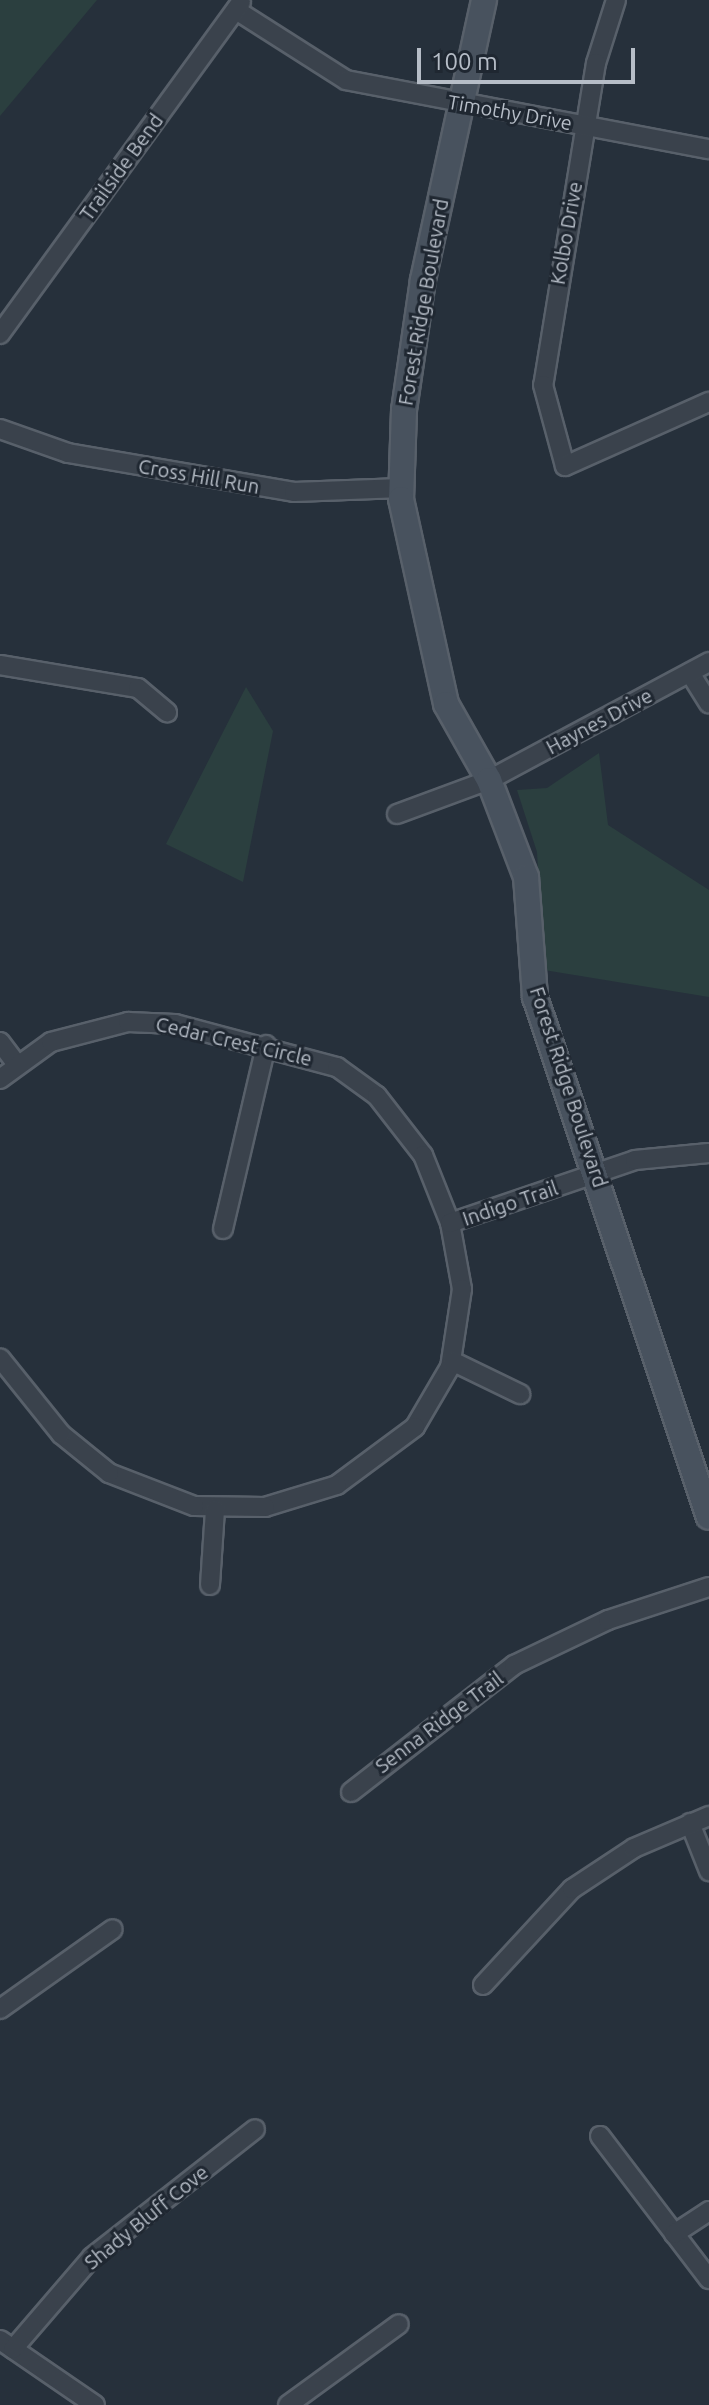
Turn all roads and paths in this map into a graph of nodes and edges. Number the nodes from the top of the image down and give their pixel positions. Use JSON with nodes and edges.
{"nodes":[{"id":1,"x":484,"y":0,"type":"edge"},
{"id":2,"x":616,"y":0,"type":"edge"},
{"id":3,"x":239,"y":5,"type":"edge"},
{"id":4,"x":461,"y":105,"type":"junction"},
{"id":5,"x":584,"y":126,"type":"junction"},
{"id":6,"x":709,"y":149,"type":"edge"},
{"id":7,"x":0,"y":334,"type":"edge"},
{"id":8,"x":709,"y":402,"type":"edge"},
{"id":9,"x":0,"y":429,"type":"edge"},
{"id":10,"x":402,"y":488,"type":"junction"},
{"id":11,"x":709,"y":662,"type":"edge"},
{"id":12,"x":0,"y":665,"type":"edge"},
{"id":13,"x":690,"y":673,"type":"junction"},
{"id":14,"x":709,"y":703,"type":"edge"},
{"id":15,"x":167,"y":712,"type":"dead end"},
{"id":16,"x":489,"y":780,"type":"junction"},
{"id":17,"x":397,"y":814,"type":"dead end"},
{"id":18,"x":0,"y":1042,"type":"edge"},
{"id":19,"x":266,"y":1045,"type":"junction"},
{"id":20,"x":16,"y":1063,"type":"junction"},
{"id":21,"x":0,"y":1079,"type":"edge"},
{"id":22,"x":709,"y":1153,"type":"edge"},
{"id":23,"x":595,"y":1173,"type":"junction"},
{"id":24,"x":450,"y":1223,"type":"junction"},
{"id":25,"x":223,"y":1229,"type":"dead end"},
{"id":26,"x":0,"y":1358,"type":"edge"},
{"id":27,"x":452,"y":1361,"type":"junction"},
{"id":28,"x":520,"y":1394,"type":"dead end"},
{"id":29,"x":215,"y":1509,"type":"junction"},
{"id":30,"x":709,"y":1517,"type":"edge"},
{"id":31,"x":210,"y":1585,"type":"dead end"},
{"id":32,"x":709,"y":1587,"type":"edge"},
{"id":33,"x":351,"y":1792,"type":"dead end"},
{"id":34,"x":709,"y":1816,"type":"edge"},
{"id":35,"x":690,"y":1823,"type":"junction"},
{"id":36,"x":709,"y":1871,"type":"edge"},
{"id":37,"x":113,"y":1929,"type":"dead end"},
{"id":38,"x":483,"y":1985,"type":"dead end"},
{"id":39,"x":0,"y":2009,"type":"edge"},
{"id":40,"x":255,"y":2129,"type":"dead end"},
{"id":41,"x":600,"y":2136,"type":"dead end"},
{"id":42,"x":709,"y":2211,"type":"edge"},
{"id":43,"x":674,"y":2234,"type":"junction"},
{"id":44,"x":709,"y":2279,"type":"edge"},
{"id":45,"x":399,"y":2324,"type":"dead end"},
{"id":46,"x":6,"y":2344,"type":"edge"},
{"id":47,"x":95,"y":2405,"type":"edge"},
{"id":48,"x":288,"y":2405,"type":"edge"}],
"edges":[{"from":1,"to":4,"type":"street","name":"Forest Ridge Boulevard"},
{"from":2,"to":5,"type":"street","name":"Kolbo Drive"},
{"from":3,"to":4,"type":"street","name":"Timothy Drive"},
{"from":3,"to":7,"type":"street","name":"Trailside Bend"},
{"from":4,"to":5,"type":"street","name":"Timothy Drive"},
{"from":4,"to":10,"type":"street","name":"Forest Ridge Boulevard"},
{"from":5,"to":6,"type":"street","name":"Timothy Drive"},
{"from":5,"to":8,"type":"street","name":"Kolbo Drive"},
{"from":9,"to":10,"type":"street","name":"Cross Hill Run"},
{"from":10,"to":16,"type":"street","name":"Forest Ridge Boulevard"},
{"from":11,"to":13,"type":"street","name":"Haynes Drive"},
{"from":12,"to":15,"type":"street"},
{"from":13,"to":14,"type":"street"},
{"from":13,"to":16,"type":"street","name":"Haynes Drive"},
{"from":16,"to":17,"type":"street","name":"Haynes Drive"},
{"from":16,"to":23,"type":"street","name":"Forest Ridge Boulevard"},
{"from":18,"to":20,"type":"street"},
{"from":19,"to":20,"type":"street","name":"Cedar Crest Circle"},
{"from":19,"to":24,"type":"street","name":"Cedar Crest Circle"},
{"from":19,"to":25,"type":"street"},
{"from":20,"to":21,"type":"street","name":"Cedar Crest Circle"},
{"from":22,"to":23,"type":"street","name":"Indigo Trail"},
{"from":23,"to":24,"type":"street","name":"Indigo Trail"},
{"from":23,"to":30,"type":"street","name":"Forest Ridge Boulevard"},
{"from":24,"to":27,"type":"street","name":"Cedar Crest Circle"},
{"from":26,"to":29,"type":"street","name":"Cedar Crest Circle"},
{"from":27,"to":28,"type":"street"},
{"from":27,"to":29,"type":"street","name":"Cedar Crest Circle"},
{"from":29,"to":31,"type":"street"},
{"from":32,"to":33,"type":"street","name":"Senna Ridge Trail"},
{"from":34,"to":35,"type":"street"},
{"from":35,"to":36,"type":"street"},
{"from":35,"to":38,"type":"street"},
{"from":37,"to":39,"type":"street"},
{"from":40,"to":46,"type":"street","name":"Shady Bluff Cove"},
{"from":41,"to":43,"type":"street"},
{"from":42,"to":43,"type":"street"},
{"from":43,"to":44,"type":"street"},
{"from":45,"to":48,"type":"street"},
{"from":46,"to":47,"type":"street"}]}
